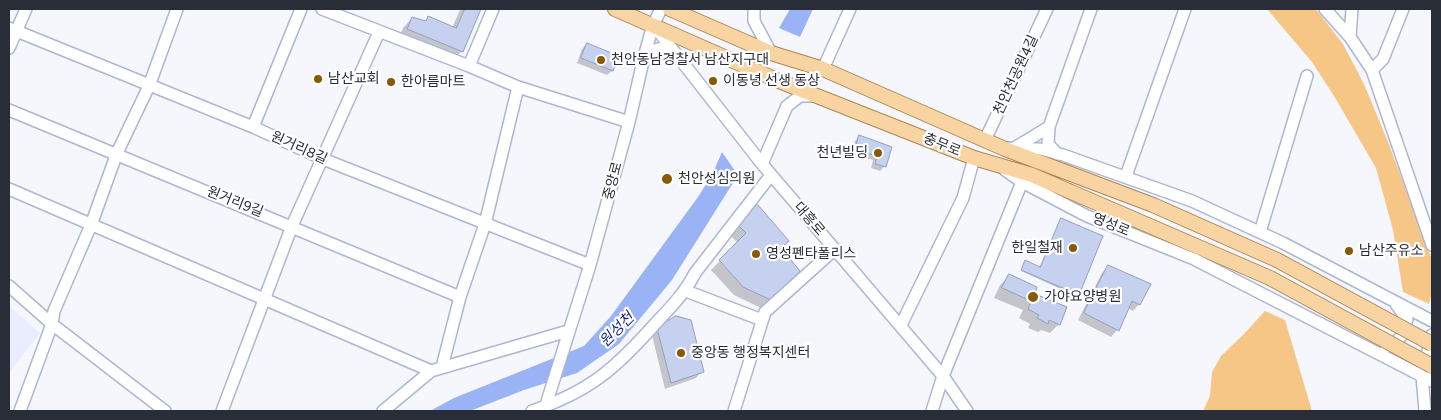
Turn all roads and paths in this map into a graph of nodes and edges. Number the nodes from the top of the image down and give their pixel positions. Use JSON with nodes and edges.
{"nodes":[{"id":1,"x":26,"y":9,"type":"edge"},
{"id":2,"x":176,"y":9,"type":"edge"},
{"id":3,"x":301,"y":9,"type":"edge"},
{"id":4,"x":322,"y":9,"type":"edge"},
{"id":5,"x":493,"y":9,"type":"edge"},
{"id":6,"x":615,"y":9,"type":"edge"},
{"id":7,"x":661,"y":9,"type":"edge"},
{"id":8,"x":670,"y":9,"type":"edge"},
{"id":9,"x":754,"y":9,"type":"edge"},
{"id":10,"x":850,"y":9,"type":"edge"},
{"id":11,"x":1047,"y":9,"type":"edge"},
{"id":12,"x":1091,"y":9,"type":"edge"},
{"id":13,"x":1185,"y":9,"type":"edge"},
{"id":14,"x":1325,"y":9,"type":"edge"},
{"id":15,"x":1352,"y":9,"type":"edge"},
{"id":16,"x":1403,"y":9,"type":"edge"},
{"id":17,"x":653,"y":25,"type":"junction"},
{"id":18,"x":13,"y":29,"type":"edge"},
{"id":19,"x":379,"y":32,"type":"junction"},
{"id":20,"x":1350,"y":37,"type":"junction"},
{"id":21,"x":9,"y":48,"type":"edge"},
{"id":22,"x":771,"y":53,"type":"junction"},
{"id":23,"x":683,"y":63,"type":"junction"},
{"id":24,"x":643,"y":64,"type":"junction"},
{"id":25,"x":469,"y":66,"type":"junction"},
{"id":26,"x":823,"y":69,"type":"junction"},
{"id":27,"x":1372,"y":70,"type":"junction"},
{"id":28,"x":1307,"y":76,"type":"dead end"},
{"id":29,"x":149,"y":86,"type":"junction"},
{"id":30,"x":518,"y":87,"type":"junction"},
{"id":31,"x":820,"y":97,"type":"junction"},
{"id":32,"x":9,"y":110,"type":"edge"},
{"id":33,"x":629,"y":122,"type":"junction"},
{"id":34,"x":253,"y":127,"type":"junction"},
{"id":35,"x":1049,"y":127,"type":"junction"},
{"id":36,"x":985,"y":140,"type":"junction"},
{"id":37,"x":1009,"y":148,"type":"junction"},
{"id":38,"x":117,"y":153,"type":"junction"},
{"id":39,"x":1057,"y":154,"type":"junction"},
{"id":40,"x":974,"y":158,"type":"junction"},
{"id":41,"x":323,"y":159,"type":"junction"},
{"id":42,"x":762,"y":164,"type":"junction"},
{"id":43,"x":1002,"y":167,"type":"junction"},
{"id":44,"x":771,"y":175,"type":"junction"},
{"id":45,"x":1126,"y":176,"type":"junction"},
{"id":46,"x":1022,"y":182,"type":"junction"},
{"id":47,"x":9,"y":189,"type":"edge"},
{"id":48,"x":486,"y":224,"type":"junction"},
{"id":49,"x":91,"y":225,"type":"junction"},
{"id":50,"x":292,"y":226,"type":"junction"},
{"id":51,"x":1260,"y":232,"type":"junction"},
{"id":52,"x":1432,"y":245,"type":"edge"},
{"id":53,"x":835,"y":249,"type":"junction"},
{"id":54,"x":590,"y":266,"type":"junction"},
{"id":55,"x":9,"y":286,"type":"edge"},
{"id":56,"x":686,"y":290,"type":"junction"},
{"id":57,"x":460,"y":297,"type":"junction"},
{"id":58,"x":265,"y":299,"type":"junction"},
{"id":59,"x":1395,"y":303,"type":"junction"},
{"id":60,"x":764,"y":316,"type":"junction"},
{"id":61,"x":1432,"y":321,"type":"edge"},
{"id":62,"x":52,"y":324,"type":"junction"},
{"id":63,"x":901,"y":326,"type":"junction"},
{"id":64,"x":568,"y":334,"type":"junction"},
{"id":65,"x":1432,"y":335,"type":"edge"},
{"id":66,"x":1432,"y":344,"type":"edge"},
{"id":67,"x":1373,"y":352,"type":"junction"},
{"id":68,"x":1432,"y":366,"type":"edge"},
{"id":69,"x":442,"y":367,"type":"junction"},
{"id":70,"x":431,"y":371,"type":"junction"},
{"id":71,"x":943,"y":376,"type":"junction"},
{"id":72,"x":1427,"y":378,"type":"edge"},
{"id":73,"x":545,"y":409,"type":"edge"},
{"id":74,"x":20,"y":411,"type":"edge"},
{"id":75,"x":165,"y":411,"type":"edge"},
{"id":76,"x":222,"y":411,"type":"edge"},
{"id":77,"x":383,"y":411,"type":"edge"},
{"id":78,"x":532,"y":411,"type":"edge"},
{"id":79,"x":734,"y":411,"type":"edge"},
{"id":80,"x":932,"y":411,"type":"edge"},
{"id":81,"x":967,"y":411,"type":"edge"},
{"id":82,"x":1425,"y":411,"type":"edge"}],
"edges":[{"from":1,"to":18,"type":"street"},
{"from":2,"to":29,"type":"street"},
{"from":3,"to":34,"type":"street"},
{"from":4,"to":19,"type":"street"},
{"from":5,"to":25,"type":"street"},
{"from":6,"to":17,"type":"main road","name":"충무로"},
{"from":7,"to":17,"type":"street","name":"중앙로"},
{"from":8,"to":22,"type":"main road","name":"충무로"},
{"from":9,"to":22,"type":"street"},
{"from":10,"to":26,"type":"street"},
{"from":11,"to":36,"type":"street","name":"천안천공원4길"},
{"from":12,"to":35,"type":"street"},
{"from":13,"to":45,"type":"street"},
{"from":14,"to":20,"type":"street"},
{"from":15,"to":20,"type":"street"},
{"from":16,"to":27,"type":"street"},
{"from":17,"to":23,"type":"street","name":"대흥로"},
{"from":17,"to":24,"type":"street","name":"중앙로"},
{"from":17,"to":31,"type":"main road","name":"충무로"},
{"from":18,"to":21,"type":"street"},
{"from":18,"to":29,"type":"street","name":"원거리8길"},
{"from":19,"to":25,"type":"street"},
{"from":19,"to":41,"type":"street"},
{"from":20,"to":27,"type":"street"},
{"from":22,"to":26,"type":"main road","name":"충무로"},
{"from":23,"to":24,"type":"street"},
{"from":23,"to":42,"type":"street","name":"대흥로"},
{"from":24,"to":33,"type":"street","name":"중앙로"},
{"from":25,"to":30,"type":"street"},
{"from":26,"to":36,"type":"main road","name":"충무로"},
{"from":27,"to":52,"type":"street"},
{"from":28,"to":51,"type":"street"},
{"from":29,"to":34,"type":"street","name":"원거리8길"},
{"from":29,"to":38,"type":"street"},
{"from":30,"to":33,"type":"street"},
{"from":30,"to":48,"type":"street"},
{"from":31,"to":40,"type":"main road","name":"충무로"},
{"from":31,"to":42,"type":"street"},
{"from":32,"to":38,"type":"street","name":"원거리9길"},
{"from":33,"to":54,"type":"street","name":"중앙로"},
{"from":34,"to":41,"type":"street","name":"원거리8길"},
{"from":35,"to":37,"type":"street"},
{"from":35,"to":39,"type":"street"},
{"from":36,"to":37,"type":"main road","name":"충무로"},
{"from":37,"to":39,"type":"street"},
{"from":37,"to":66,"type":"main road","name":"충무로","bridge":true},
{"from":38,"to":49,"type":"street"},
{"from":38,"to":50,"type":"street","name":"원거리9길"},
{"from":39,"to":45,"type":"street"},
{"from":40,"to":43,"type":"main road","name":"충무로"},
{"from":40,"to":63,"type":"street"},
{"from":41,"to":48,"type":"street","name":"원거리8길"},
{"from":41,"to":50,"type":"street"},
{"from":42,"to":44,"type":"street","name":"대흥로"},
{"from":43,"to":46,"type":"street","name":"영성로"},
{"from":43,"to":68,"type":"main road","name":"충무로","bridge":true},
{"from":44,"to":53,"type":"street","name":"대흥로"},
{"from":44,"to":56,"type":"street"},
{"from":45,"to":51,"type":"street"},
{"from":46,"to":67,"type":"street","name":"영성로"},
{"from":46,"to":71,"type":"street"},
{"from":47,"to":49,"type":"street"},
{"from":48,"to":54,"type":"street","name":"원거리8길"},
{"from":48,"to":57,"type":"street"},
{"from":49,"to":58,"type":"street"},
{"from":49,"to":62,"type":"street"},
{"from":50,"to":57,"type":"street","name":"원거리9길"},
{"from":50,"to":58,"type":"street"},
{"from":51,"to":59,"type":"street"},
{"from":53,"to":60,"type":"street"},
{"from":53,"to":63,"type":"street","name":"대흥로"},
{"from":54,"to":64,"type":"street","name":"중앙로"},
{"from":55,"to":62,"type":"street"},
{"from":56,"to":60,"type":"street"},
{"from":56,"to":73,"type":"street"},
{"from":57,"to":69,"type":"street"},
{"from":58,"to":70,"type":"street"},
{"from":58,"to":76,"type":"street"},
{"from":59,"to":61,"type":"street"},
{"from":59,"to":67,"type":"street"},
{"from":60,"to":79,"type":"street"},
{"from":62,"to":74,"type":"street"},
{"from":62,"to":75,"type":"street"},
{"from":63,"to":71,"type":"street","name":"대흥로"},
{"from":64,"to":69,"type":"street"},
{"from":64,"to":73,"type":"street","name":"중앙로"},
{"from":65,"to":72,"type":"street"},
{"from":67,"to":72,"type":"street","name":"영성로"},
{"from":69,"to":70,"type":"street"},
{"from":70,"to":77,"type":"street"},
{"from":71,"to":80,"type":"street"},
{"from":71,"to":81,"type":"street","name":"대흥로"},
{"from":72,"to":82,"type":"street"},
{"from":73,"to":78,"type":"street"}]}
